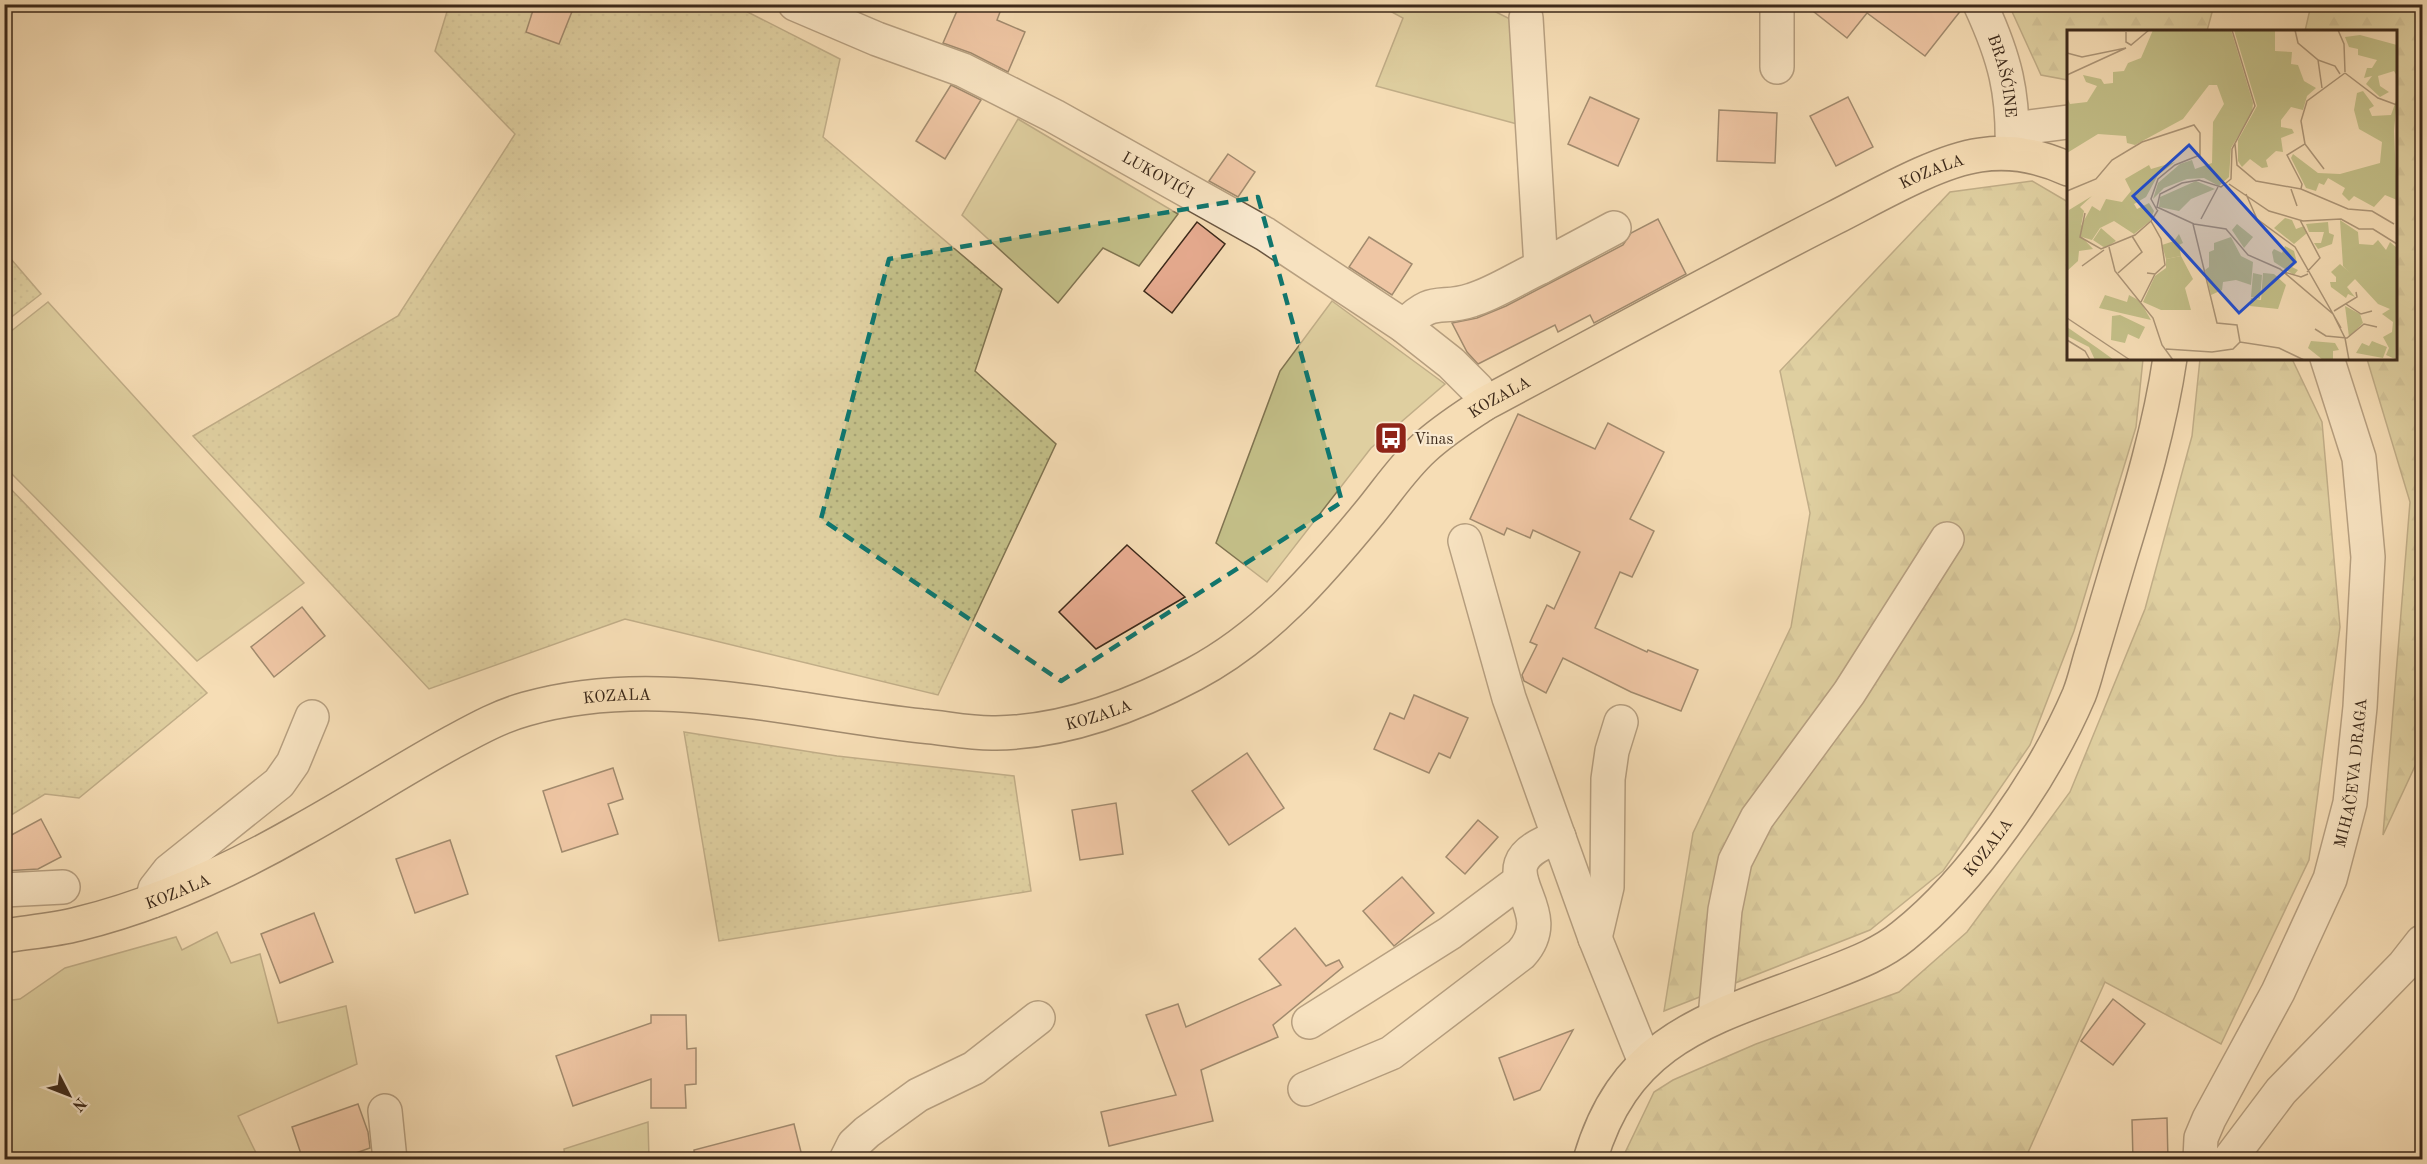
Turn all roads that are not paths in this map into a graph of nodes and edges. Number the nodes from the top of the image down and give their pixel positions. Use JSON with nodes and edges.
{"nodes":[{"id":1,"x":795,"y":4,"type":"edge"},
{"id":2,"x":1777,"y":4,"type":"edge"},
{"id":3,"x":1980,"y":4,"type":"edge"},
{"id":4,"x":1526,"y":18,"type":"dead end"},
{"id":5,"x":1778,"y":67,"type":"dead end"},
{"id":6,"x":2067,"y":122,"type":"edge"},
{"id":7,"x":2013,"y":141,"type":"junction"},
{"id":8,"x":2067,"y":169,"type":"edge"},
{"id":9,"x":1614,"y":228,"type":"dead end"},
{"id":10,"x":1541,"y":267,"type":"junction"},
{"id":11,"x":1404,"y":326,"type":"junction"},
{"id":12,"x":2170,"y":360,"type":"edge"},
{"id":13,"x":2328,"y":360,"type":"edge"},
{"id":14,"x":1484,"y":404,"type":"junction"},
{"id":15,"x":1947,"y":538,"type":"dead end"},
{"id":16,"x":1465,"y":540,"type":"dead end"},
{"id":17,"x":312,"y":717,"type":"dead end"},
{"id":18,"x":1621,"y":722,"type":"dead end"},
{"id":19,"x":1559,"y":837,"type":"junction"},
{"id":20,"x":1521,"y":880,"type":"junction"},
{"id":21,"x":63,"y":887,"type":"dead end"},
{"id":22,"x":4,"y":890,"type":"edge"},
{"id":23,"x":152,"y":901,"type":"junction"},
{"id":24,"x":4,"y":936,"type":"edge"},
{"id":25,"x":1595,"y":938,"type":"junction"},
{"id":26,"x":2422,"y":942,"type":"edge"},
{"id":27,"x":1715,"y":1017,"type":"junction"},
{"id":28,"x":1038,"y":1018,"type":"dead end"},
{"id":29,"x":1309,"y":1022,"type":"dead end"},
{"id":30,"x":1646,"y":1062,"type":"junction"},
{"id":31,"x":1305,"y":1089,"type":"dead end"},
{"id":32,"x":384,"y":1111,"type":"dead end"},
{"id":33,"x":390,"y":1160,"type":"edge"},
{"id":34,"x":846,"y":1160,"type":"edge"},
{"id":35,"x":1590,"y":1160,"type":"edge"},
{"id":36,"x":2200,"y":1160,"type":"edge"},
{"id":37,"x":2229,"y":1160,"type":"edge"}],
"edges":[{"from":1,"to":11,"type":"street","name":"LUKOVIĆI"},
{"from":2,"to":5,"type":"street"},
{"from":3,"to":7,"type":"street","name":"BRAŠĆINE"},
{"from":4,"to":10,"type":"street"},
{"from":6,"to":7,"type":"street"},
{"from":7,"to":8,"type":"main road","name":"KOZALA"},
{"from":7,"to":14,"type":"main road","name":"KOZALA"},
{"from":9,"to":10,"type":"street"},
{"from":10,"to":11,"type":"street"},
{"from":11,"to":14,"type":"street","name":"LUKOVIĆI"},
{"from":12,"to":27,"type":"main road","name":"KOZALA"},
{"from":13,"to":36,"type":"street","name":"MIHAČEVA DRAGA"},
{"from":14,"to":23,"type":"main road","name":"KOZALA"},
{"from":15,"to":27,"type":"street"},
{"from":16,"to":19,"type":"street"},
{"from":17,"to":23,"type":"street"},
{"from":18,"to":25,"type":"street"},
{"from":19,"to":20,"type":"street"},
{"from":19,"to":25,"type":"street"},
{"from":20,"to":29,"type":"street"},
{"from":20,"to":31,"type":"street"},
{"from":21,"to":22,"type":"street"},
{"from":23,"to":24,"type":"main road","name":"KOZALA"},
{"from":25,"to":30,"type":"street"},
{"from":26,"to":37,"type":"street"},
{"from":27,"to":30,"type":"main road","name":"KOZALA"},
{"from":28,"to":34,"type":"street"},
{"from":30,"to":35,"type":"main road","name":"KOZALA"},
{"from":32,"to":33,"type":"street"}]}
